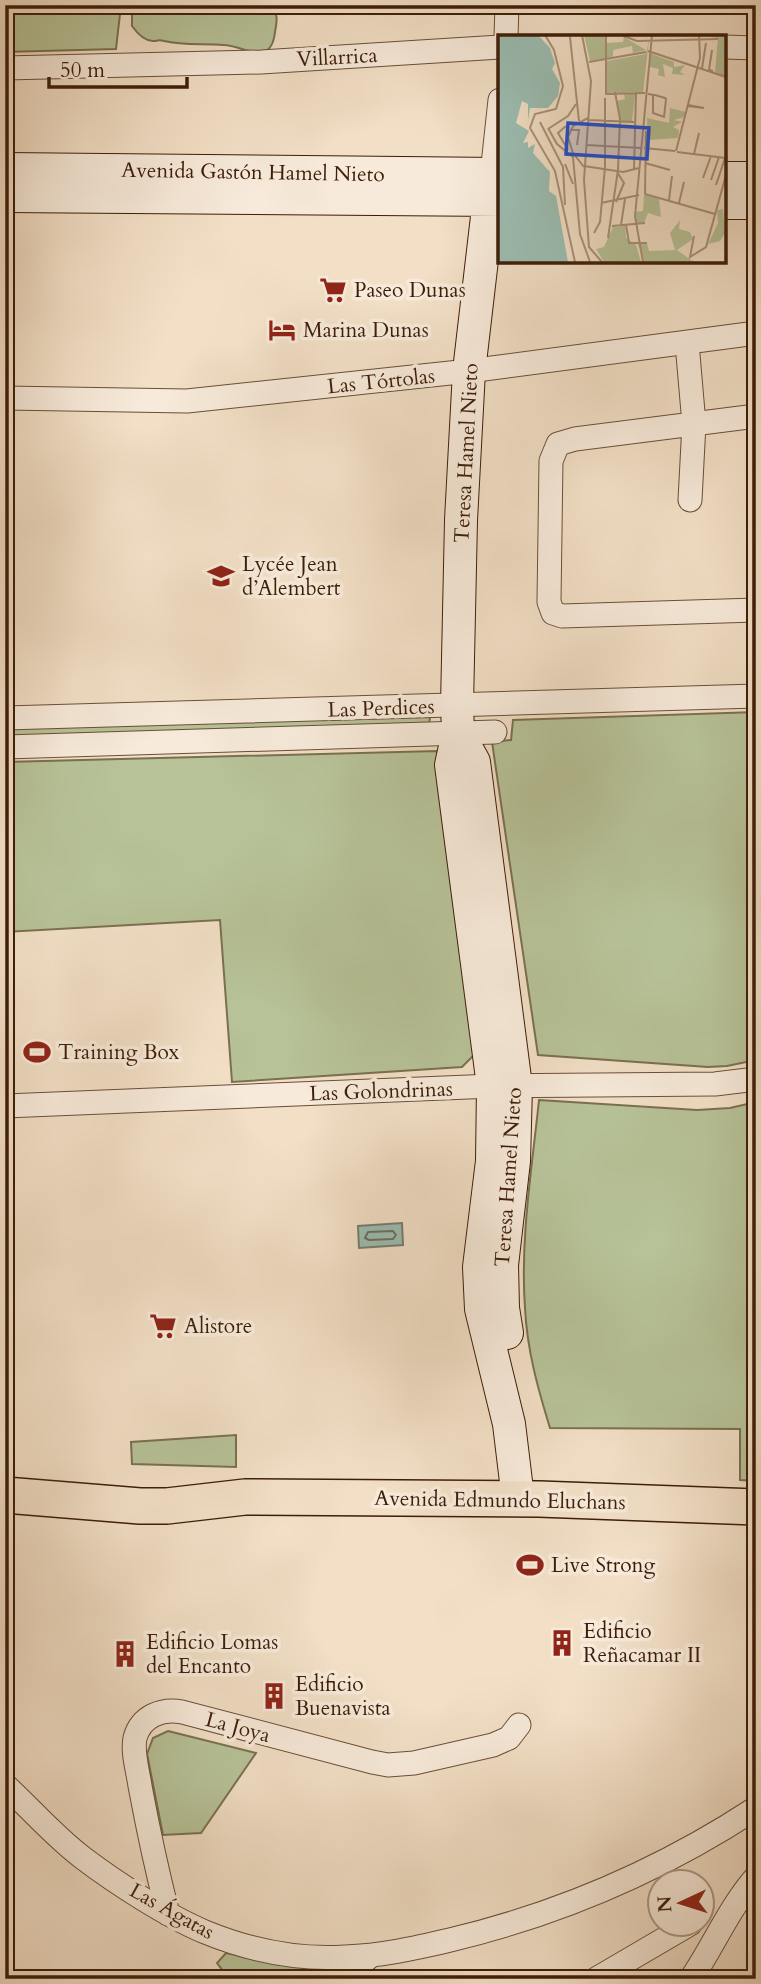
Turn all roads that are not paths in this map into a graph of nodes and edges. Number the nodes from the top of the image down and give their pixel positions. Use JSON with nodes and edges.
{"nodes":[{"id":1,"x":507,"y":5,"type":"edge"},
{"id":2,"x":506,"y":35,"type":"edge"},
{"id":3,"x":498,"y":47,"type":"edge"},
{"id":4,"x":726,"y":47,"type":"edge"},
{"id":5,"x":756,"y":48,"type":"edge"},
{"id":6,"x":5,"y":68,"type":"edge"},
{"id":7,"x":498,"y":135,"type":"edge"},
{"id":8,"x":5,"y":169,"type":"edge"},
{"id":9,"x":726,"y":178,"type":"edge"},
{"id":10,"x":756,"y":178,"type":"edge"},
{"id":11,"x":495,"y":187,"type":"edge"},
{"id":12,"x":5,"y":196,"type":"edge"},
{"id":13,"x":726,"y":203,"type":"edge"},
{"id":14,"x":756,"y":203,"type":"edge"},
{"id":15,"x":756,"y":333,"type":"edge"},
{"id":16,"x":687,"y":343,"type":"junction"},
{"id":17,"x":469,"y":371,"type":"junction"},
{"id":18,"x":5,"y":398,"type":"edge"},
{"id":19,"x":756,"y":416,"type":"edge"},
{"id":20,"x":694,"y":424,"type":"junction"},
{"id":21,"x":690,"y":500,"type":"dead end"},
{"id":22,"x":756,"y":610,"type":"edge"},
{"id":23,"x":756,"y":696,"type":"edge"},
{"id":24,"x":5,"y":718,"type":"edge"},
{"id":25,"x":458,"y":719,"type":"junction"},
{"id":26,"x":495,"y":732,"type":"dead end"},
{"id":27,"x":5,"y":747,"type":"edge"},
{"id":28,"x":756,"y":1079,"type":"edge"},
{"id":29,"x":504,"y":1086,"type":"junction"},
{"id":30,"x":5,"y":1106,"type":"edge"},
{"id":31,"x":5,"y":1472,"type":"edge"},
{"id":32,"x":5,"y":1495,"type":"edge"},
{"id":33,"x":245,"y":1497,"type":"junction"},
{"id":34,"x":529,"y":1499,"type":"junction"},
{"id":35,"x":112,"y":1504,"type":"junction"},
{"id":36,"x":756,"y":1507,"type":"edge"},
{"id":37,"x":5,"y":1513,"type":"edge"},
{"id":38,"x":519,"y":1725,"type":"dead end"},
{"id":39,"x":5,"y":1785,"type":"edge"},
{"id":40,"x":756,"y":1808,"type":"edge"},
{"id":41,"x":756,"y":1877,"type":"edge"},
{"id":42,"x":735,"y":1902,"type":"junction"},
{"id":43,"x":716,"y":1911,"type":"edge"},
{"id":44,"x":169,"y":1914,"type":"junction"},
{"id":45,"x":666,"y":1938,"type":"edge"},
{"id":46,"x":372,"y":1955,"type":"junction"},
{"id":47,"x":341,"y":1979,"type":"edge"},
{"id":48,"x":596,"y":1979,"type":"edge"},
{"id":49,"x":691,"y":1979,"type":"edge"}],
"edges":[{"from":1,"to":2,"type":"street"},
{"from":3,"to":6,"type":"street","name":"Villarrica"},
{"from":4,"to":5,"type":"street"},
{"from":7,"to":11,"type":"street"},
{"from":8,"to":11,"type":"main road","name":"Avenida Gastón Hamel Nieto"},
{"from":9,"to":10,"type":"main road"},
{"from":11,"to":12,"type":"main road","name":"Avenida Gastón Hamel Nieto"},
{"from":11,"to":17,"type":"main road","name":"Teresa Hamel Nieto"},
{"from":13,"to":14,"type":"main road"},
{"from":15,"to":16,"type":"street","name":"Las Tórtolas"},
{"from":16,"to":17,"type":"street","name":"Las Tórtolas"},
{"from":16,"to":20,"type":"street"},
{"from":17,"to":18,"type":"street","name":"Las Tórtolas"},
{"from":17,"to":25,"type":"main road","name":"Teresa Hamel Nieto"},
{"from":19,"to":20,"type":"street"},
{"from":20,"to":21,"type":"street"},
{"from":20,"to":22,"type":"street"},
{"from":23,"to":25,"type":"street","name":"Las Perdices"},
{"from":24,"to":25,"type":"street","name":"Las Perdices"},
{"from":25,"to":26,"type":"street","name":"Las Perdices"},
{"from":25,"to":27,"type":"street","name":"Las Perdices"},
{"from":25,"to":29,"type":"main road","name":"Teresa Hamel Nieto"},
{"from":28,"to":29,"type":"street","name":"Las Golondrinas"},
{"from":29,"to":30,"type":"street","name":"Las Golondrinas"},
{"from":29,"to":34,"type":"main road","name":"Teresa Hamel Nieto"},
{"from":31,"to":33,"type":"main road","name":"Avenida Edmundo Eluchans"},
{"from":32,"to":35,"type":"main road","name":"Avenida Edmundo Eluchans"},
{"from":33,"to":34,"type":"main road","name":"Avenida Edmundo Eluchans"},
{"from":33,"to":35,"type":"main road","name":"Avenida Edmundo Eluchans"},
{"from":34,"to":36,"type":"main road","name":"Avenida Edmundo Eluchans"},
{"from":35,"to":37,"type":"main road"},
{"from":38,"to":44,"type":"street","name":"La Joya"},
{"from":39,"to":44,"type":"street","name":"Las Ágatas"},
{"from":40,"to":46,"type":"street","name":"Las Ágatas"},
{"from":41,"to":42,"type":"street"},
{"from":42,"to":43,"type":"street"},
{"from":42,"to":49,"type":"street"},
{"from":44,"to":46,"type":"street","name":"Las Ágatas"},
{"from":45,"to":48,"type":"street"},
{"from":46,"to":47,"type":"street","name":"Las Ágatas"}]}
